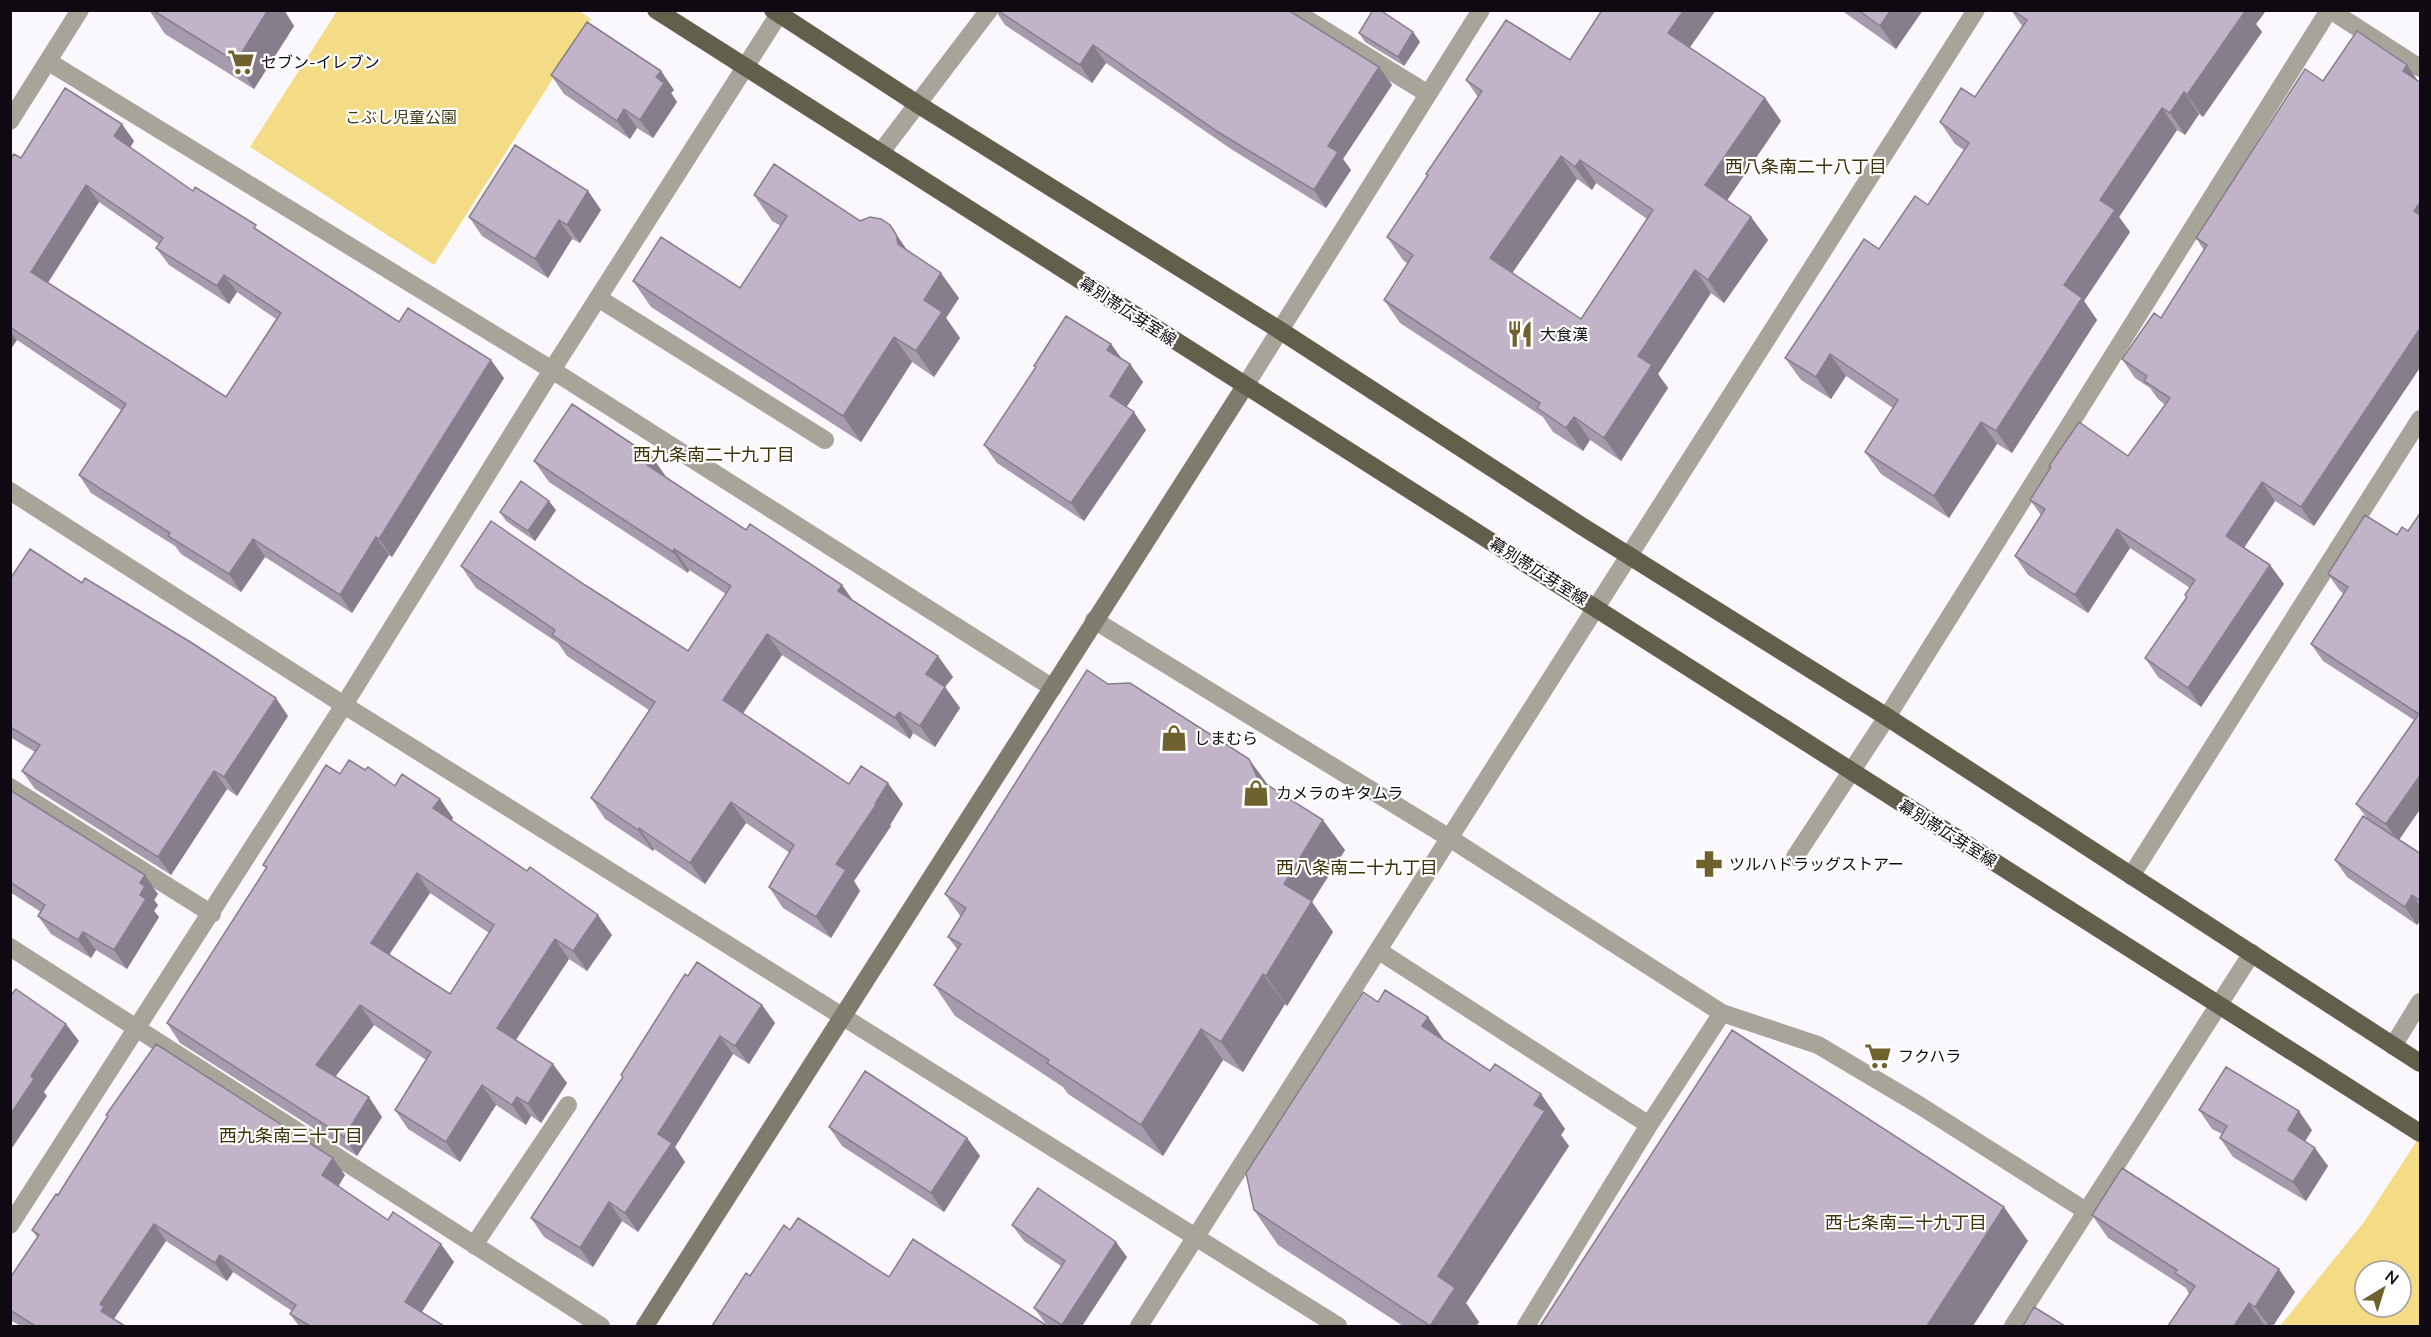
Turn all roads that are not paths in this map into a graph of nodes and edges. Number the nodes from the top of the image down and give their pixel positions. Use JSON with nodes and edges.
{"nodes":[{"id":1,"x":81,"y":10,"type":"edge"},
{"id":2,"x":656,"y":10,"type":"edge"},
{"id":3,"x":989,"y":10,"type":"edge"},
{"id":4,"x":1292,"y":10,"type":"edge"},
{"id":5,"x":1481,"y":10,"type":"edge"},
{"id":6,"x":1976,"y":10,"type":"edge"},
{"id":7,"x":2330,"y":10,"type":"edge"},
{"id":8,"x":776,"y":13,"type":"edge"},
{"id":9,"x":49,"y":62,"type":"junction"},
{"id":10,"x":746,"y":68,"type":"junction"},
{"id":11,"x":2421,"y":68,"type":"edge"},
{"id":12,"x":1428,"y":94,"type":"junction"},
{"id":13,"x":919,"y":105,"type":"junction"},
{"id":14,"x":10,"y":121,"type":"edge"},
{"id":15,"x":881,"y":152,"type":"junction"},
{"id":16,"x":598,"y":298,"type":"junction"},
{"id":17,"x":1281,"y":331,"type":"junction"},
{"id":18,"x":552,"y":370,"type":"junction"},
{"id":19,"x":1245,"y":386,"type":"junction"},
{"id":20,"x":2421,"y":419,"type":"edge"},
{"id":21,"x":825,"y":440,"type":"dead end"},
{"id":22,"x":10,"y":491,"type":"edge"},
{"id":23,"x":1631,"y":556,"type":"junction"},
{"id":24,"x":1598,"y":608,"type":"junction"},
{"id":25,"x":1094,"y":620,"type":"junction"},
{"id":26,"x":1053,"y":688,"type":"junction"},
{"id":27,"x":344,"y":705,"type":"junction"},
{"id":28,"x":1887,"y":717,"type":"junction"},
{"id":29,"x":1851,"y":771,"type":"junction"},
{"id":30,"x":10,"y":787,"type":"edge"},
{"id":31,"x":1451,"y":839,"type":"junction"},
{"id":32,"x":1796,"y":857,"type":"dead end"},
{"id":33,"x":2131,"y":876,"type":"junction"},
{"id":34,"x":212,"y":914,"type":"junction"},
{"id":35,"x":10,"y":947,"type":"edge"},
{"id":36,"x":1379,"y":951,"type":"junction"},
{"id":37,"x":2252,"y":953,"type":"junction"},
{"id":38,"x":2421,"y":1002,"type":"edge"},
{"id":39,"x":2219,"y":1004,"type":"junction"},
{"id":40,"x":1722,"y":1013,"type":"junction"},
{"id":41,"x":842,"y":1018,"type":"junction"},
{"id":42,"x":139,"y":1028,"type":"junction"},
{"id":43,"x":2393,"y":1046,"type":"junction"},
{"id":44,"x":2421,"y":1063,"type":"edge"},
{"id":45,"x":568,"y":1105,"type":"dead end"},
{"id":46,"x":1649,"y":1125,"type":"junction"},
{"id":47,"x":2421,"y":1133,"type":"edge"},
{"id":48,"x":2086,"y":1211,"type":"junction"},
{"id":49,"x":10,"y":1225,"type":"edge"},
{"id":50,"x":1197,"y":1237,"type":"junction"},
{"id":51,"x":474,"y":1245,"type":"junction"},
{"id":52,"x":601,"y":1326,"type":"edge"},
{"id":53,"x":645,"y":1326,"type":"edge"},
{"id":54,"x":1139,"y":1326,"type":"edge"},
{"id":55,"x":1338,"y":1326,"type":"edge"},
{"id":56,"x":1526,"y":1326,"type":"edge"},
{"id":57,"x":2013,"y":1326,"type":"edge"}],
"edges":[{"from":1,"to":9,"type":"street"},
{"from":2,"to":10,"type":"main road","name":"幕別帯広芽室線"},
{"from":3,"to":13,"type":"street"},
{"from":4,"to":12,"type":"street"},
{"from":5,"to":12,"type":"street"},
{"from":6,"to":23,"type":"street"},
{"from":7,"to":11,"type":"street"},
{"from":7,"to":28,"type":"street"},
{"from":8,"to":10,"type":"street"},
{"from":8,"to":13,"type":"main road"},
{"from":9,"to":14,"type":"street"},
{"from":9,"to":18,"type":"street"},
{"from":10,"to":15,"type":"main road","name":"幕別帯広芽室線"},
{"from":10,"to":16,"type":"street"},
{"from":12,"to":17,"type":"street"},
{"from":13,"to":15,"type":"street"},
{"from":13,"to":17,"type":"main road"},
{"from":15,"to":19,"type":"main road","name":"幕別帯広芽室線"},
{"from":16,"to":18,"type":"street"},
{"from":16,"to":21,"type":"street"},
{"from":17,"to":19,"type":"street"},
{"from":17,"to":23,"type":"main road"},
{"from":18,"to":26,"type":"street"},
{"from":18,"to":27,"type":"street"},
{"from":19,"to":24,"type":"main road","name":"幕別帯広芽室線"},
{"from":19,"to":25,"type":"street"},
{"from":20,"to":33,"type":"street"},
{"from":22,"to":27,"type":"street"},
{"from":23,"to":24,"type":"street"},
{"from":23,"to":28,"type":"main road"},
{"from":24,"to":29,"type":"main road","name":"幕別帯広芽室線"},
{"from":24,"to":31,"type":"street"},
{"from":25,"to":26,"type":"street"},
{"from":25,"to":31,"type":"street"},
{"from":26,"to":41,"type":"street"},
{"from":27,"to":34,"type":"street"},
{"from":27,"to":41,"type":"street"},
{"from":28,"to":29,"type":"street"},
{"from":28,"to":33,"type":"main road"},
{"from":29,"to":32,"type":"street"},
{"from":29,"to":39,"type":"main road","name":"幕別帯広芽室線"},
{"from":30,"to":34,"type":"street"},
{"from":31,"to":36,"type":"street"},
{"from":31,"to":40,"type":"street"},
{"from":33,"to":37,"type":"main road"},
{"from":34,"to":42,"type":"street"},
{"from":35,"to":42,"type":"street"},
{"from":36,"to":46,"type":"street"},
{"from":36,"to":50,"type":"street"},
{"from":37,"to":39,"type":"street"},
{"from":37,"to":43,"type":"main road"},
{"from":38,"to":43,"type":"street"},
{"from":39,"to":47,"type":"main road","name":"幕別帯広芽室線"},
{"from":39,"to":48,"type":"street"},
{"from":40,"to":46,"type":"street"},
{"from":40,"to":48,"type":"street"},
{"from":41,"to":50,"type":"street"},
{"from":41,"to":53,"type":"street"},
{"from":42,"to":49,"type":"street"},
{"from":42,"to":51,"type":"street"},
{"from":43,"to":44,"type":"main road"},
{"from":45,"to":51,"type":"street"},
{"from":46,"to":56,"type":"street"},
{"from":48,"to":57,"type":"street"},
{"from":50,"to":54,"type":"street"},
{"from":50,"to":55,"type":"street"},
{"from":51,"to":52,"type":"street"}]}
